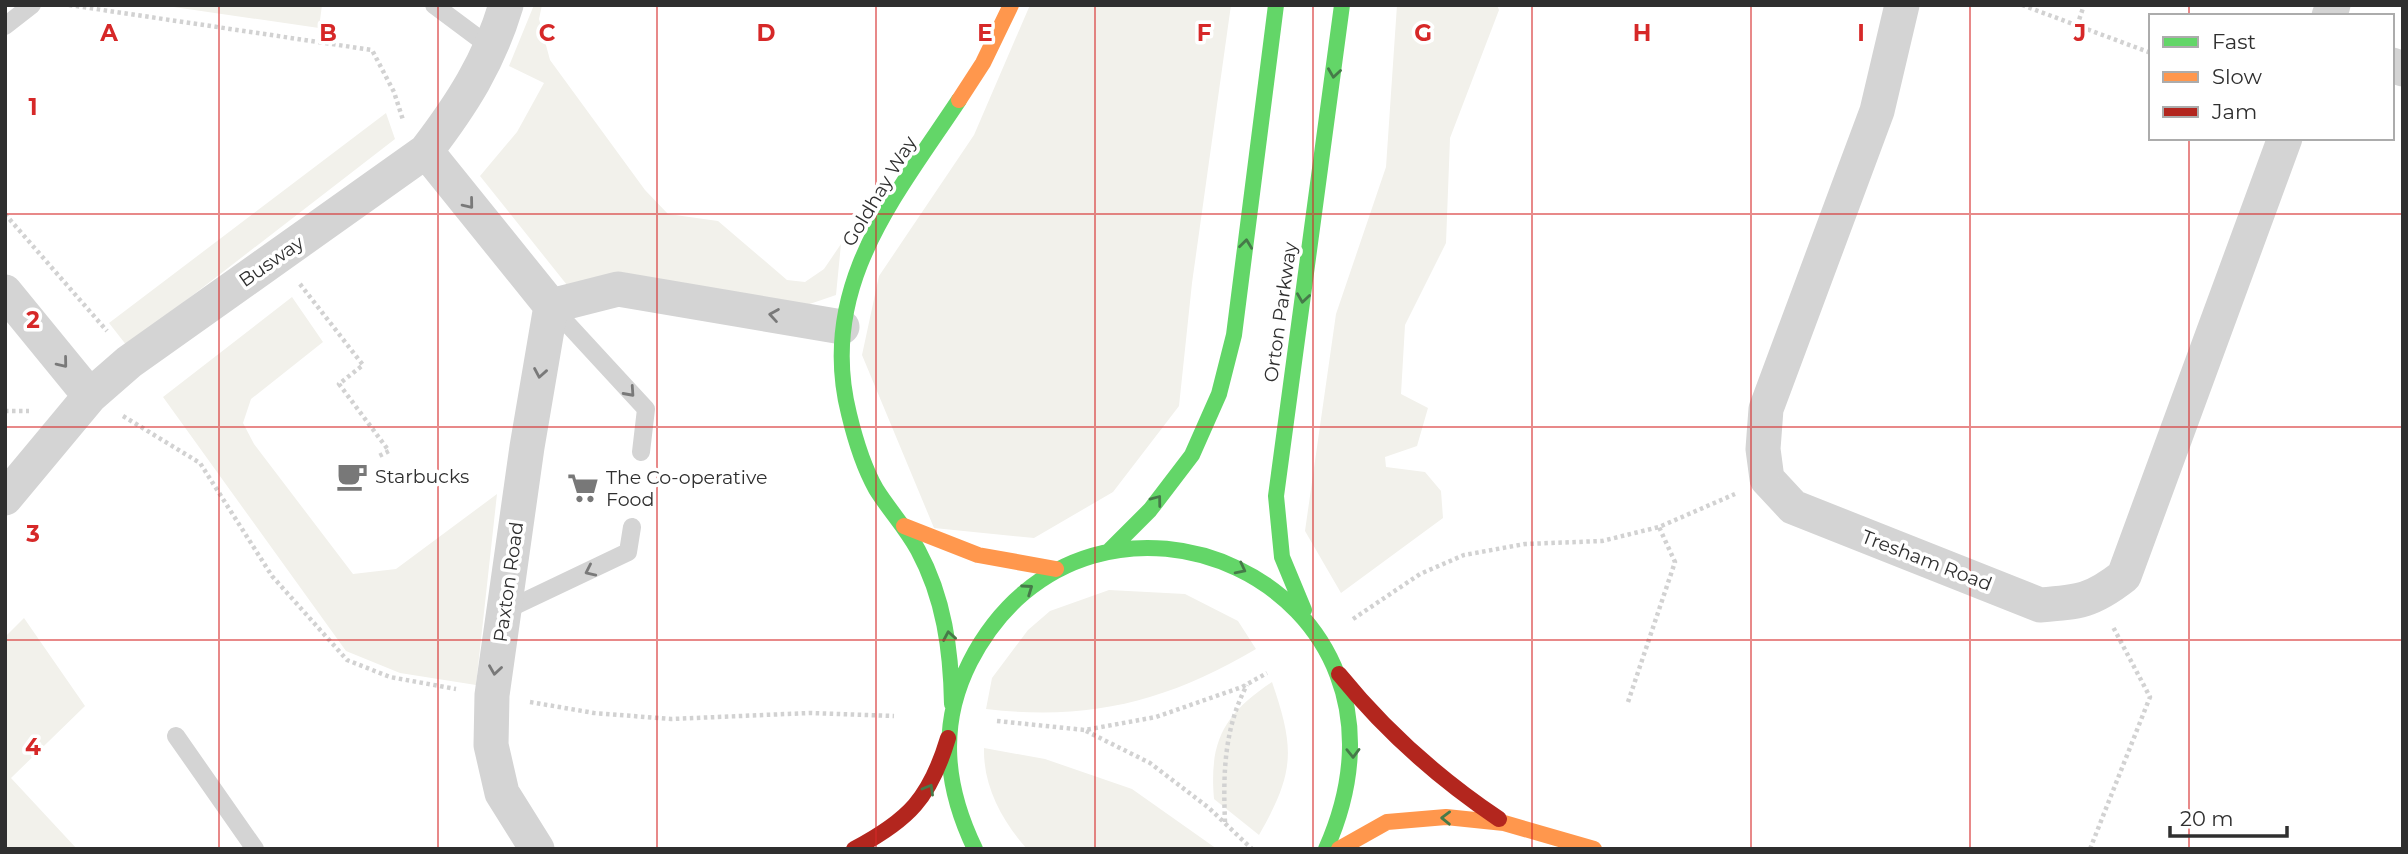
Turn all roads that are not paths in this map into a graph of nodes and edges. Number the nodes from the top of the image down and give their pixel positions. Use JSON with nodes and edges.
{"nodes":[{"id":1,"x":32,"y":5,"type":"edge"},
{"id":2,"x":434,"y":5,"type":"edge"},
{"id":3,"x":506,"y":5,"type":"edge"},
{"id":4,"x":1011,"y":5,"type":"edge"},
{"id":5,"x":1276,"y":5,"type":"edge"},
{"id":6,"x":1342,"y":5,"type":"edge"},
{"id":7,"x":1902,"y":5,"type":"edge"},
{"id":8,"x":5,"y":26,"type":"edge"},
{"id":9,"x":493,"y":49,"type":"junction"},
{"id":10,"x":2284,"y":140,"type":"edge"},
{"id":11,"x":426,"y":151,"type":"junction"},
{"id":12,"x":5,"y":292,"type":"edge"},
{"id":13,"x":551,"y":306,"type":"junction"},
{"id":14,"x":842,"y":327,"type":"junction"},
{"id":15,"x":104,"y":404,"type":"junction"},
{"id":16,"x":640,"y":452,"type":"dead end"},
{"id":17,"x":5,"y":498,"type":"edge"},
{"id":18,"x":904,"y":526,"type":"junction"},
{"id":19,"x":632,"y":527,"type":"dead end"},
{"id":20,"x":1110,"y":550,"type":"junction"},
{"id":21,"x":1056,"y":569,"type":"junction"},
{"id":22,"x":504,"y":611,"type":"junction"},
{"id":23,"x":1307,"y":620,"type":"junction"},
{"id":24,"x":1339,"y":674,"type":"junction"},
{"id":25,"x":952,"y":704,"type":"junction"},
{"id":26,"x":176,"y":736,"type":"dead end"},
{"id":27,"x":948,"y":738,"type":"junction"},
{"id":28,"x":1504,"y":823,"type":"junction"},
{"id":29,"x":530,"y":846,"type":"edge"},
{"id":30,"x":255,"y":849,"type":"edge"},
{"id":31,"x":854,"y":849,"type":"edge"},
{"id":32,"x":975,"y":849,"type":"edge"},
{"id":33,"x":1326,"y":849,"type":"edge"},
{"id":34,"x":1339,"y":849,"type":"edge"},
{"id":35,"x":1594,"y":849,"type":"edge"}],
"edges":[{"from":1,"to":8,"type":"lane"},
{"from":2,"to":9,"type":"lane"},
{"from":3,"to":9,"type":"street","name":"Busway"},
{"from":4,"to":14,"type":"main road","name":"Goldhay Way"},
{"from":20,"to":5,"type":"main road","one_way":true},
{"from":6,"to":23,"type":"main road","name":"Orton Parkway","one_way":true},
{"from":7,"to":10,"type":"street","name":"Tresham Road"},
{"from":9,"to":11,"type":"street","name":"Busway"},
{"from":11,"to":13,"type":"street","one_way":true},
{"from":11,"to":15,"type":"street","name":"Busway"},
{"from":12,"to":15,"type":"street","one_way":true},
{"from":14,"to":13,"type":"street","one_way":true},
{"from":13,"to":16,"type":"lane","one_way":true},
{"from":13,"to":22,"type":"street","name":"Paxton Road","one_way":true},
{"from":14,"to":18,"type":"main road","name":"Goldhay Way"},
{"from":15,"to":17,"type":"street","name":"Busway"},
{"from":18,"to":21,"type":"main road","name":"Goldhay Way"},
{"from":25,"to":18,"type":"main road","name":"Goldhay Way","one_way":true},
{"from":19,"to":22,"type":"lane","one_way":true},
{"from":20,"to":21,"type":"main road"},
{"from":20,"to":23,"type":"main road","one_way":true},
{"from":25,"to":21,"type":"main road","one_way":true},
{"from":22,"to":29,"type":"street","name":"Paxton Road","one_way":true},
{"from":23,"to":24,"type":"main road"},
{"from":24,"to":28,"type":"main road"},
{"from":24,"to":33,"type":"main road","one_way":true},
{"from":25,"to":27,"type":"main road"},
{"from":26,"to":30,"type":"lane"},
{"from":31,"to":27,"type":"main road","one_way":true},
{"from":27,"to":32,"type":"main road"},
{"from":28,"to":34,"type":"main road","one_way":true},
{"from":28,"to":35,"type":"main road"}]}
